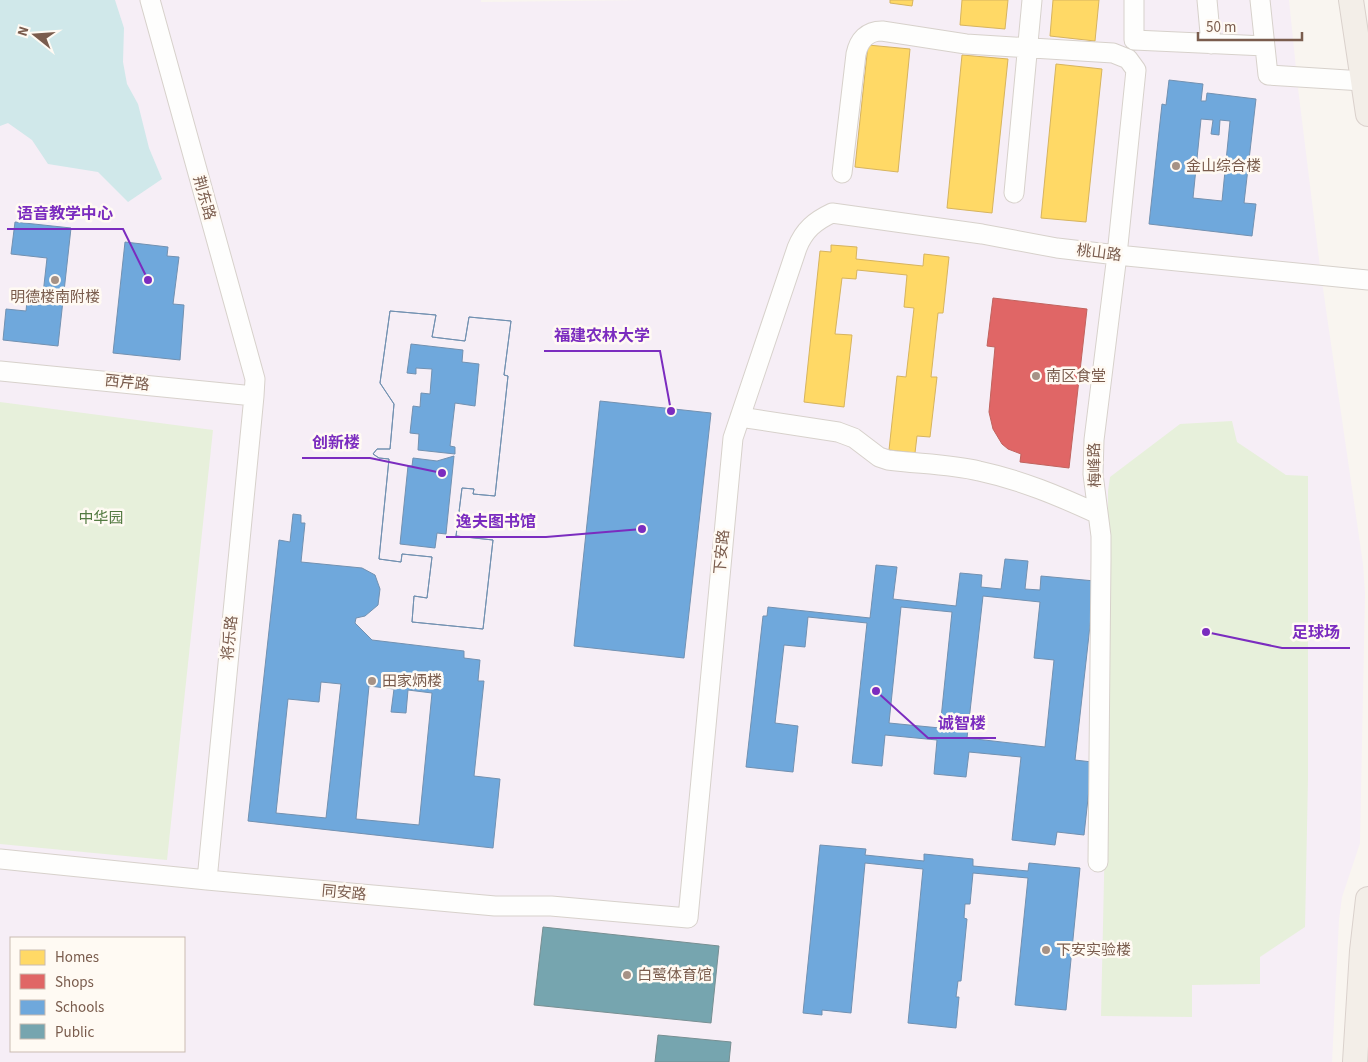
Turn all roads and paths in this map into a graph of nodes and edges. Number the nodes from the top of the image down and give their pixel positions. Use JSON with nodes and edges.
{"nodes":[{"id":1,"x":150,"y":0,"type":"edge"},
{"id":2,"x":1032,"y":0,"type":"edge"},
{"id":3,"x":1134,"y":0,"type":"edge"},
{"id":4,"x":1207,"y":0,"type":"edge"},
{"id":5,"x":1260,"y":0,"type":"edge"},
{"id":6,"x":1352,"y":0,"type":"edge"},
{"id":7,"x":1211,"y":44,"type":"junction"},
{"id":8,"x":1265,"y":46,"type":"junction"},
{"id":9,"x":1028,"y":48,"type":"junction"},
{"id":10,"x":1363,"y":81,"type":"junction"},
{"id":11,"x":1368,"y":114,"type":"edge"},
{"id":12,"x":842,"y":173,"type":"dead end"},
{"id":13,"x":1014,"y":193,"type":"dead end"},
{"id":14,"x":832,"y":213,"type":"joint"},
{"id":15,"x":1117,"y":255,"type":"junction"},
{"id":16,"x":1368,"y":280,"type":"edge"},
{"id":17,"x":0,"y":371,"type":"edge"},
{"id":18,"x":254,"y":396,"type":"junction"},
{"id":19,"x":740,"y":417,"type":"junction"},
{"id":20,"x":1098,"y":514,"type":"junction"},
{"id":21,"x":0,"y":859,"type":"edge"},
{"id":22,"x":1098,"y":862,"type":"dead end"},
{"id":23,"x":207,"y":880,"type":"junction"},
{"id":24,"x":1368,"y":900,"type":"edge"},
{"id":25,"x":688,"y":918,"type":"joint"},
{"id":26,"x":1355,"y":1062,"type":"edge"}],
"edges":[{"from":1,"to":18,"type":"street","name":"荆东路"},
{"from":2,"to":9,"type":"street"},
{"from":3,"to":7,"type":"street"},
{"from":4,"to":7,"type":"street"},
{"from":5,"to":8,"type":"street"},
{"from":6,"to":10,"type":"main road"},
{"from":7,"to":8,"type":"street"},
{"from":8,"to":10,"type":"street"},
{"from":9,"to":12,"type":"street"},
{"from":9,"to":13,"type":"street"},
{"from":9,"to":15,"type":"street","name":"梅峰路"},
{"from":10,"to":11,"type":"main road"},
{"from":14,"to":15,"type":"street","name":"桃山路"},
{"from":14,"to":19,"type":"street","name":"下安路"},
{"from":15,"to":16,"type":"street","name":"桃山路"},
{"from":15,"to":20,"type":"street","name":"梅峰路"},
{"from":17,"to":18,"type":"street","name":"西芹路"},
{"from":18,"to":23,"type":"street","name":"将乐路"},
{"from":19,"to":20,"type":"street"},
{"from":19,"to":25,"type":"street","name":"下安路"},
{"from":20,"to":22,"type":"street","name":"梅峰路"},
{"from":21,"to":23,"type":"street","name":"同安路"},
{"from":23,"to":25,"type":"street","name":"同安路"},
{"from":24,"to":26,"type":"main road"}]}
